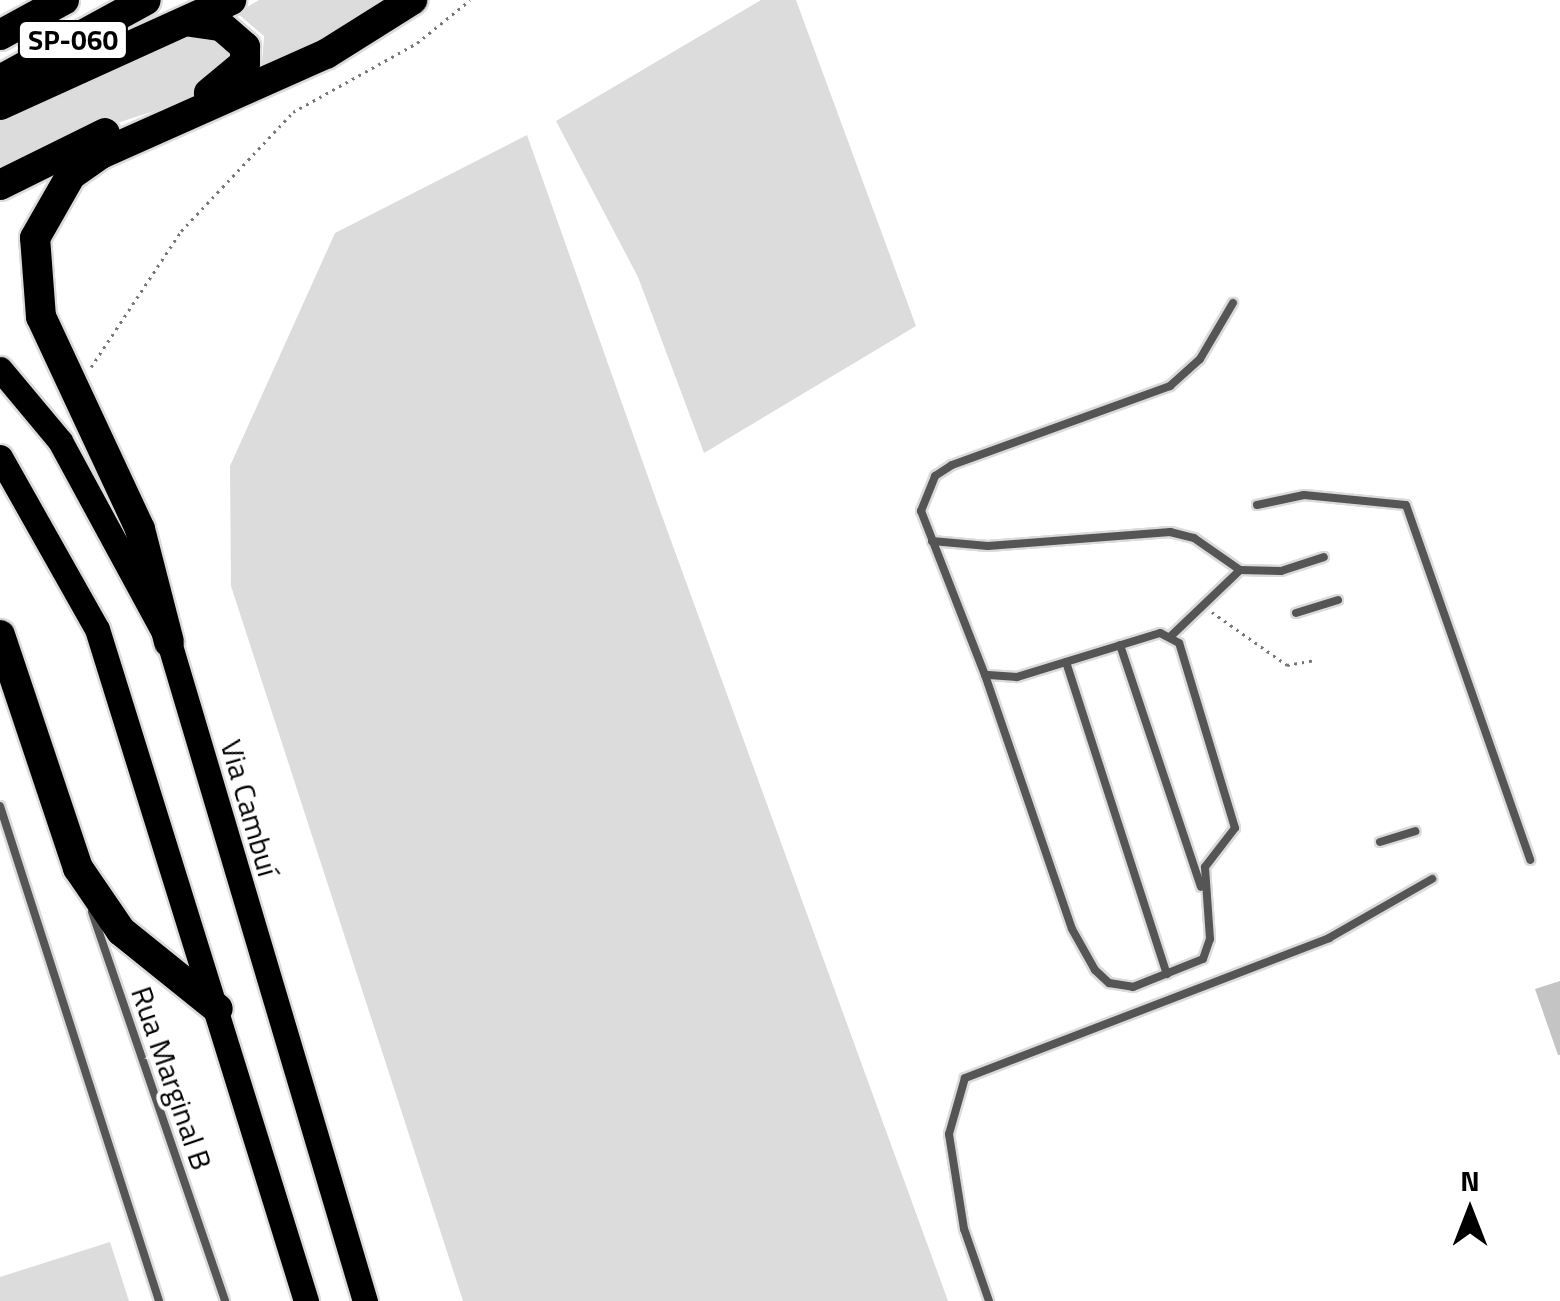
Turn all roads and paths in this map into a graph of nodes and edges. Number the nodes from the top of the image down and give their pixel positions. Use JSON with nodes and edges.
{"nodes":[{"id":1,"x":64,"y":0,"type":"edge"},
{"id":2,"x":146,"y":0,"type":"edge"},
{"id":3,"x":230,"y":0,"type":"edge"},
{"id":4,"x":412,"y":0,"type":"edge"},
{"id":5,"x":470,"y":0,"type":"edge"},
{"id":6,"x":191,"y":22,"type":"junction"},
{"id":7,"x":0,"y":34,"type":"edge"},
{"id":8,"x":0,"y":80,"type":"edge"},
{"id":9,"x":0,"y":105,"type":"edge"},
{"id":10,"x":0,"y":186,"type":"edge"},
{"id":11,"x":1233,"y":303,"type":"dead end"},
{"id":12,"x":0,"y":369,"type":"edge"},
{"id":13,"x":75,"y":388,"type":"junction"},
{"id":14,"x":0,"y":457,"type":"edge"},
{"id":15,"x":1256,"y":505,"type":"dead end"},
{"id":16,"x":932,"y":541,"type":"junction"},
{"id":17,"x":1324,"y":557,"type":"dead end"},
{"id":18,"x":1240,"y":570,"type":"junction"},
{"id":19,"x":1338,"y":600,"type":"dead end"},
{"id":20,"x":1202,"y":607,"type":"junction"},
{"id":21,"x":1296,"y":614,"type":"dead end"},
{"id":22,"x":0,"y":635,"type":"edge"},
{"id":23,"x":1171,"y":636,"type":"junction"},
{"id":24,"x":169,"y":642,"type":"junction"},
{"id":25,"x":1120,"y":645,"type":"junction"},
{"id":26,"x":1314,"y":660,"type":"dead end"},
{"id":27,"x":1066,"y":662,"type":"junction"},
{"id":28,"x":985,"y":676,"type":"junction"},
{"id":29,"x":0,"y":806,"type":"edge"},
{"id":30,"x":1415,"y":831,"type":"dead end"},
{"id":31,"x":1380,"y":842,"type":"dead end"},
{"id":32,"x":1530,"y":860,"type":"dead end"},
{"id":33,"x":78,"y":868,"type":"junction"},
{"id":34,"x":1432,"y":880,"type":"dead end"},
{"id":35,"x":1201,"y":887,"type":"junction"},
{"id":36,"x":1167,"y":974,"type":"junction"},
{"id":37,"x":218,"y":1009,"type":"junction"},
{"id":38,"x":159,"y":1301,"type":"edge"},
{"id":39,"x":225,"y":1301,"type":"edge"},
{"id":40,"x":306,"y":1301,"type":"edge"},
{"id":41,"x":365,"y":1301,"type":"edge"},
{"id":42,"x":989,"y":1301,"type":"edge"}],
"edges":[{"from":1,"to":7,"type":"highway","number":"SP-060"},
{"from":2,"to":8,"type":"highway","number":"SP-060"},
{"from":3,"to":6,"type":"highway"},
{"from":4,"to":13,"type":"highway"},
{"from":5,"to":13,"type":"path"},
{"from":6,"to":9,"type":"highway"},
{"from":6,"to":10,"type":"highway"},
{"from":11,"to":16,"type":"lane"},
{"from":12,"to":24,"type":"main road","name":"Via Cambuí"},
{"from":13,"to":24,"type":"highway"},
{"from":14,"to":37,"type":"main road"},
{"from":15,"to":32,"type":"lane"},
{"from":16,"to":18,"type":"lane"},
{"from":16,"to":28,"type":"lane"},
{"from":17,"to":18,"type":"lane"},
{"from":18,"to":20,"type":"lane"},
{"from":19,"to":21,"type":"lane"},
{"from":20,"to":23,"type":"lane"},
{"from":20,"to":26,"type":"path"},
{"from":22,"to":33,"type":"highway"},
{"from":23,"to":25,"type":"lane"},
{"from":23,"to":35,"type":"lane"},
{"from":24,"to":41,"type":"main road","name":"Via Cambuí"},
{"from":25,"to":27,"type":"lane"},
{"from":25,"to":35,"type":"lane"},
{"from":27,"to":28,"type":"lane"},
{"from":27,"to":36,"type":"lane"},
{"from":28,"to":36,"type":"lane"},
{"from":29,"to":38,"type":"lane"},
{"from":30,"to":31,"type":"lane"},
{"from":33,"to":37,"type":"highway"},
{"from":33,"to":39,"type":"lane","name":"Rua Marginal B"},
{"from":34,"to":42,"type":"lane"},
{"from":35,"to":36,"type":"lane"},
{"from":37,"to":40,"type":"main road"}]}
